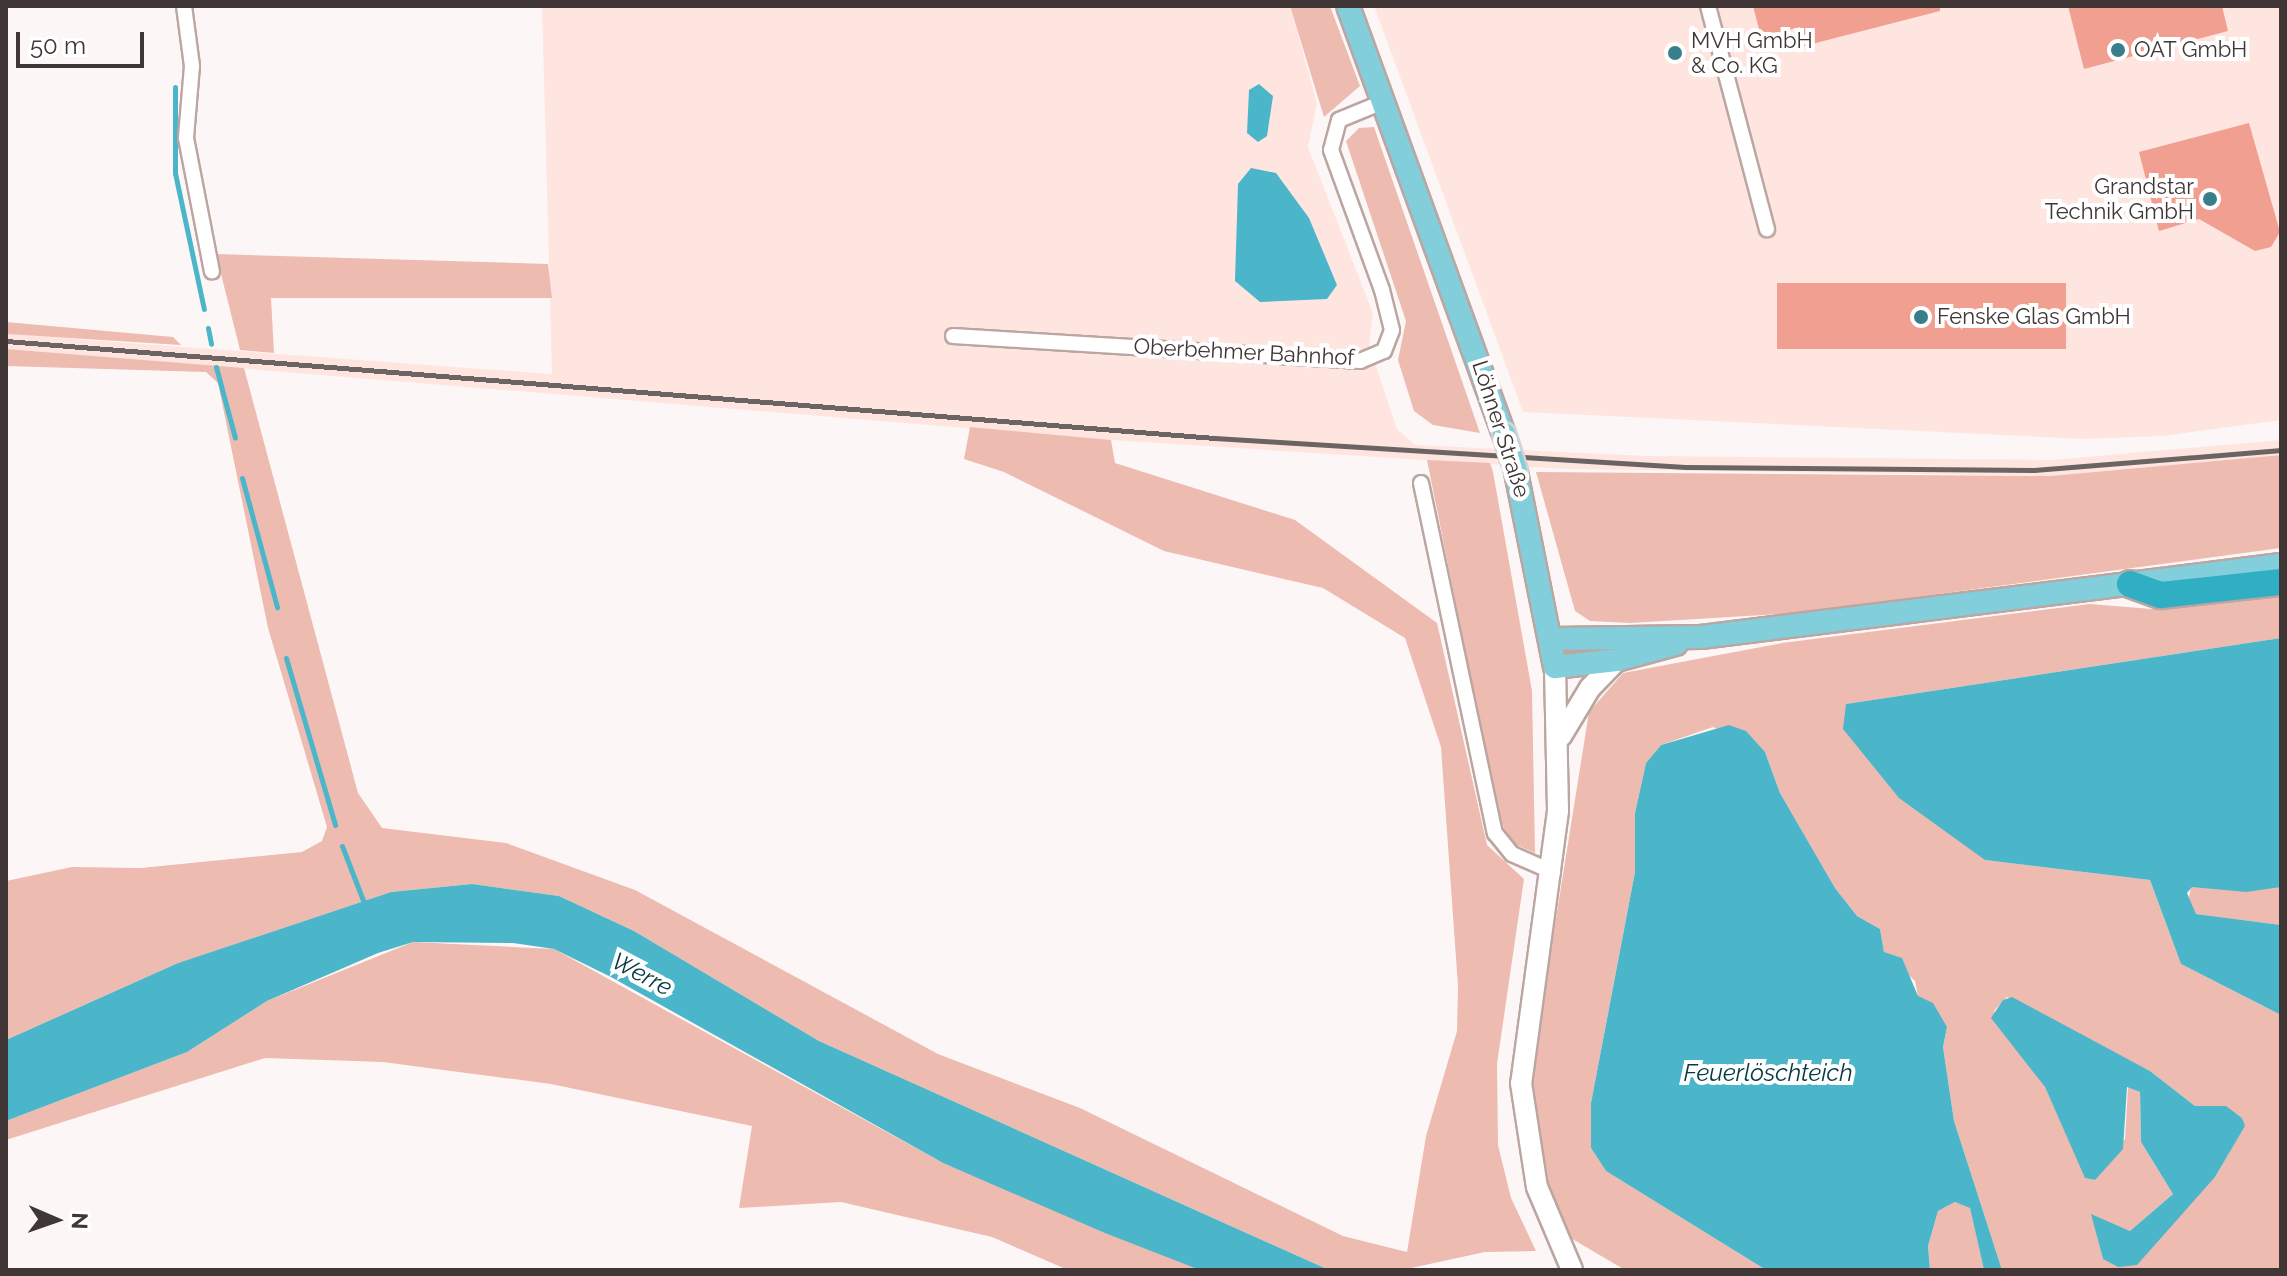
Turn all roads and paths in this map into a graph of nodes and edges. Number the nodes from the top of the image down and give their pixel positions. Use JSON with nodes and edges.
{"nodes":[{"id":1,"x":184,"y":6,"type":"edge"},
{"id":2,"x":1348,"y":6,"type":"edge"},
{"id":3,"x":1708,"y":6,"type":"edge"},
{"id":4,"x":1385,"y":101,"type":"junction"},
{"id":5,"x":1767,"y":229,"type":"dead end"},
{"id":6,"x":212,"y":272,"type":"dead end"},
{"id":7,"x":953,"y":336,"type":"dead end"},
{"id":8,"x":1421,"y":483,"type":"dead end"},
{"id":9,"x":2281,"y":565,"type":"edge"},
{"id":10,"x":2281,"y":582,"type":"edge"},
{"id":11,"x":2130,"y":584,"type":"junction"},
{"id":12,"x":1701,"y":637,"type":"junction"},
{"id":13,"x":1552,"y":639,"type":"junction"},
{"id":14,"x":1617,"y":660,"type":"junction"},
{"id":15,"x":1555,"y":667,"type":"junction"},
{"id":16,"x":1560,"y":740,"type":"junction"},
{"id":17,"x":1553,"y":872,"type":"junction"},
{"id":18,"x":1572,"y":1270,"type":"edge"}],
"edges":[{"from":1,"to":6,"type":"street"},
{"from":2,"to":4,"type":"main road","name":"Löhner Straße"},
{"from":3,"to":5,"type":"street"},
{"from":4,"to":7,"type":"street","name":"Oberbehmer Bahnhof"},
{"from":4,"to":13,"type":"main road","name":"Löhner Straße","bridge":true},
{"from":8,"to":17,"type":"street"},
{"from":9,"to":11,"type":"main road"},
{"from":10,"to":11,"type":"highway"},
{"from":11,"to":12,"type":"main road"},
{"from":12,"to":13,"type":"main road"},
{"from":12,"to":14,"type":"main road"},
{"from":13,"to":15,"type":"main road","name":"Löhner Straße"},
{"from":14,"to":15,"type":"main road"},
{"from":14,"to":16,"type":"main road"},
{"from":15,"to":16,"type":"main road","name":"Löhner Straße"},
{"from":16,"to":17,"type":"main road","name":"Löhner Straße"},
{"from":17,"to":18,"type":"main road","name":"Löhner Straße"}]}
